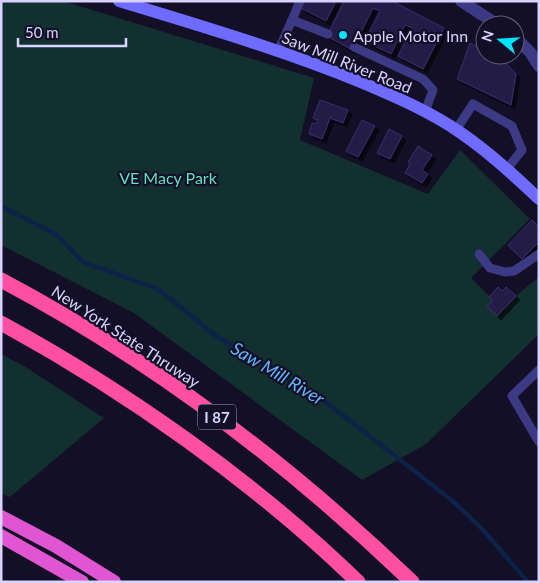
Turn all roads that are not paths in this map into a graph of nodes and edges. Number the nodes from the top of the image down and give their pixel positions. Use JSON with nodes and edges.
{"nodes":[{"id":1,"x":119,"y":1,"type":"edge"},
{"id":2,"x":300,"y":1,"type":"edge"},
{"id":3,"x":461,"y":1,"type":"edge"},
{"id":4,"x":483,"y":15,"type":"edge"},
{"id":5,"x":292,"y":20,"type":"junction"},
{"id":6,"x":328,"y":34,"type":"dead end"},
{"id":7,"x":354,"y":47,"type":"dead end"},
{"id":8,"x":525,"y":47,"type":"edge"},
{"id":9,"x":278,"y":51,"type":"junction"},
{"id":10,"x":539,"y":66,"type":"edge"},
{"id":11,"x":425,"y":112,"type":"junction"},
{"id":12,"x":456,"y":130,"type":"junction"},
{"id":13,"x":507,"y":169,"type":"junction"},
{"id":14,"x":539,"y":199,"type":"edge"},
{"id":15,"x":480,"y":254,"type":"dead end"},
{"id":16,"x":539,"y":254,"type":"edge"},
{"id":17,"x":1,"y":280,"type":"edge"},
{"id":18,"x":1,"y":323,"type":"edge"},
{"id":19,"x":539,"y":370,"type":"edge"},
{"id":20,"x":539,"y":442,"type":"edge"},
{"id":21,"x":1,"y":517,"type":"edge"},
{"id":22,"x":1,"y":536,"type":"edge"},
{"id":23,"x":82,"y":582,"type":"edge"},
{"id":24,"x":114,"y":582,"type":"edge"},
{"id":25,"x":358,"y":582,"type":"edge"},
{"id":26,"x":412,"y":582,"type":"edge"}],
"edges":[{"from":1,"to":9,"type":"main road","name":"Saw Mill River Road"},
{"from":2,"to":5,"type":"lane"},
{"from":3,"to":4,"type":"street"},
{"from":5,"to":6,"type":"lane"},
{"from":5,"to":9,"type":"lane"},
{"from":7,"to":11,"type":"lane"},
{"from":8,"to":10,"type":"street"},
{"from":9,"to":11,"type":"main road","name":"Saw Mill River Road"},
{"from":11,"to":12,"type":"main road","name":"Saw Mill River Road"},
{"from":12,"to":13,"type":"main road","name":"Saw Mill River Road"},
{"from":12,"to":13,"type":"lane"},
{"from":13,"to":14,"type":"main road","name":"Saw Mill River Road"},
{"from":15,"to":16,"type":"lane"},
{"from":17,"to":26,"type":"highway","name":"New York State Thruway","number":"I 87"},
{"from":18,"to":25,"type":"highway","number":"I 87"},
{"from":19,"to":20,"type":"lane"},
{"from":21,"to":24,"type":"highway"},
{"from":22,"to":23,"type":"highway"}]}
